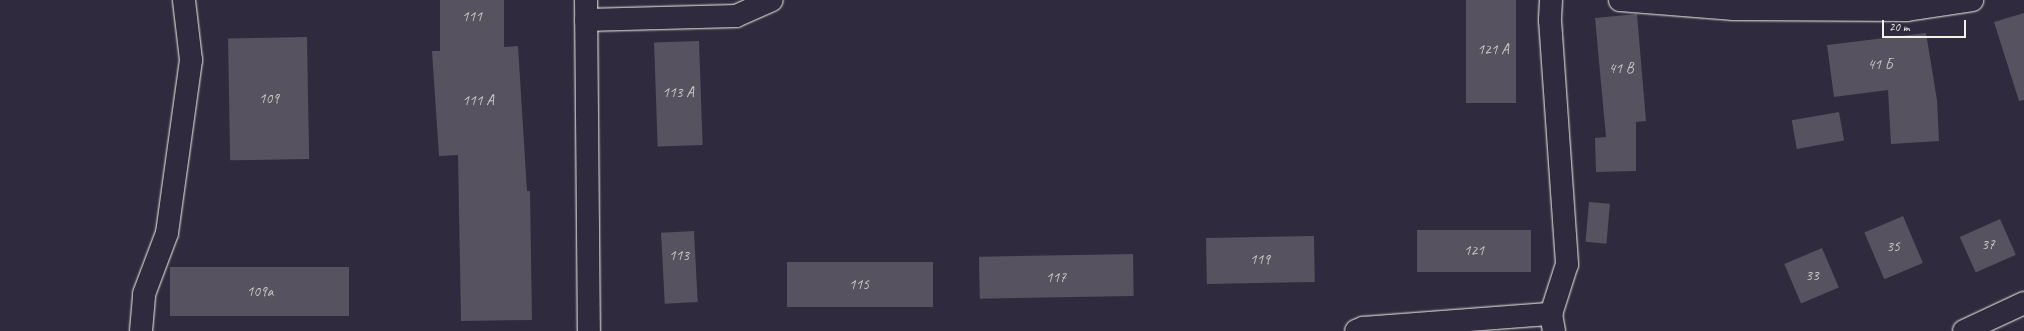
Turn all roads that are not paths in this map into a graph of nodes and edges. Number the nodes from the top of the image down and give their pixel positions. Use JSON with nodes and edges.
{"nodes":[{"id":1,"x":184,"y":0,"type":"edge"},
{"id":2,"x":772,"y":0,"type":"edge"},
{"id":3,"x":1551,"y":0,"type":"edge"},
{"id":4,"x":1620,"y":0,"type":"edge"},
{"id":5,"x":1972,"y":0,"type":"edge"},
{"id":6,"x":586,"y":10,"type":"edge"},
{"id":7,"x":2024,"y":303,"type":"edge"},
{"id":8,"x":1552,"y":322,"type":"edge"},
{"id":9,"x":141,"y":331,"type":"edge"},
{"id":10,"x":589,"y":331,"type":"edge"},
{"id":11,"x":1356,"y":331,"type":"edge"},
{"id":12,"x":1964,"y":331,"type":"edge"}],
"edges":[{"from":1,"to":9,"type":"street"},
{"from":2,"to":6,"type":"street"},
{"from":3,"to":8,"type":"street"},
{"from":4,"to":5,"type":"street"},
{"from":6,"to":10,"type":"street"},
{"from":7,"to":12,"type":"street"},
{"from":8,"to":11,"type":"street"}]}
